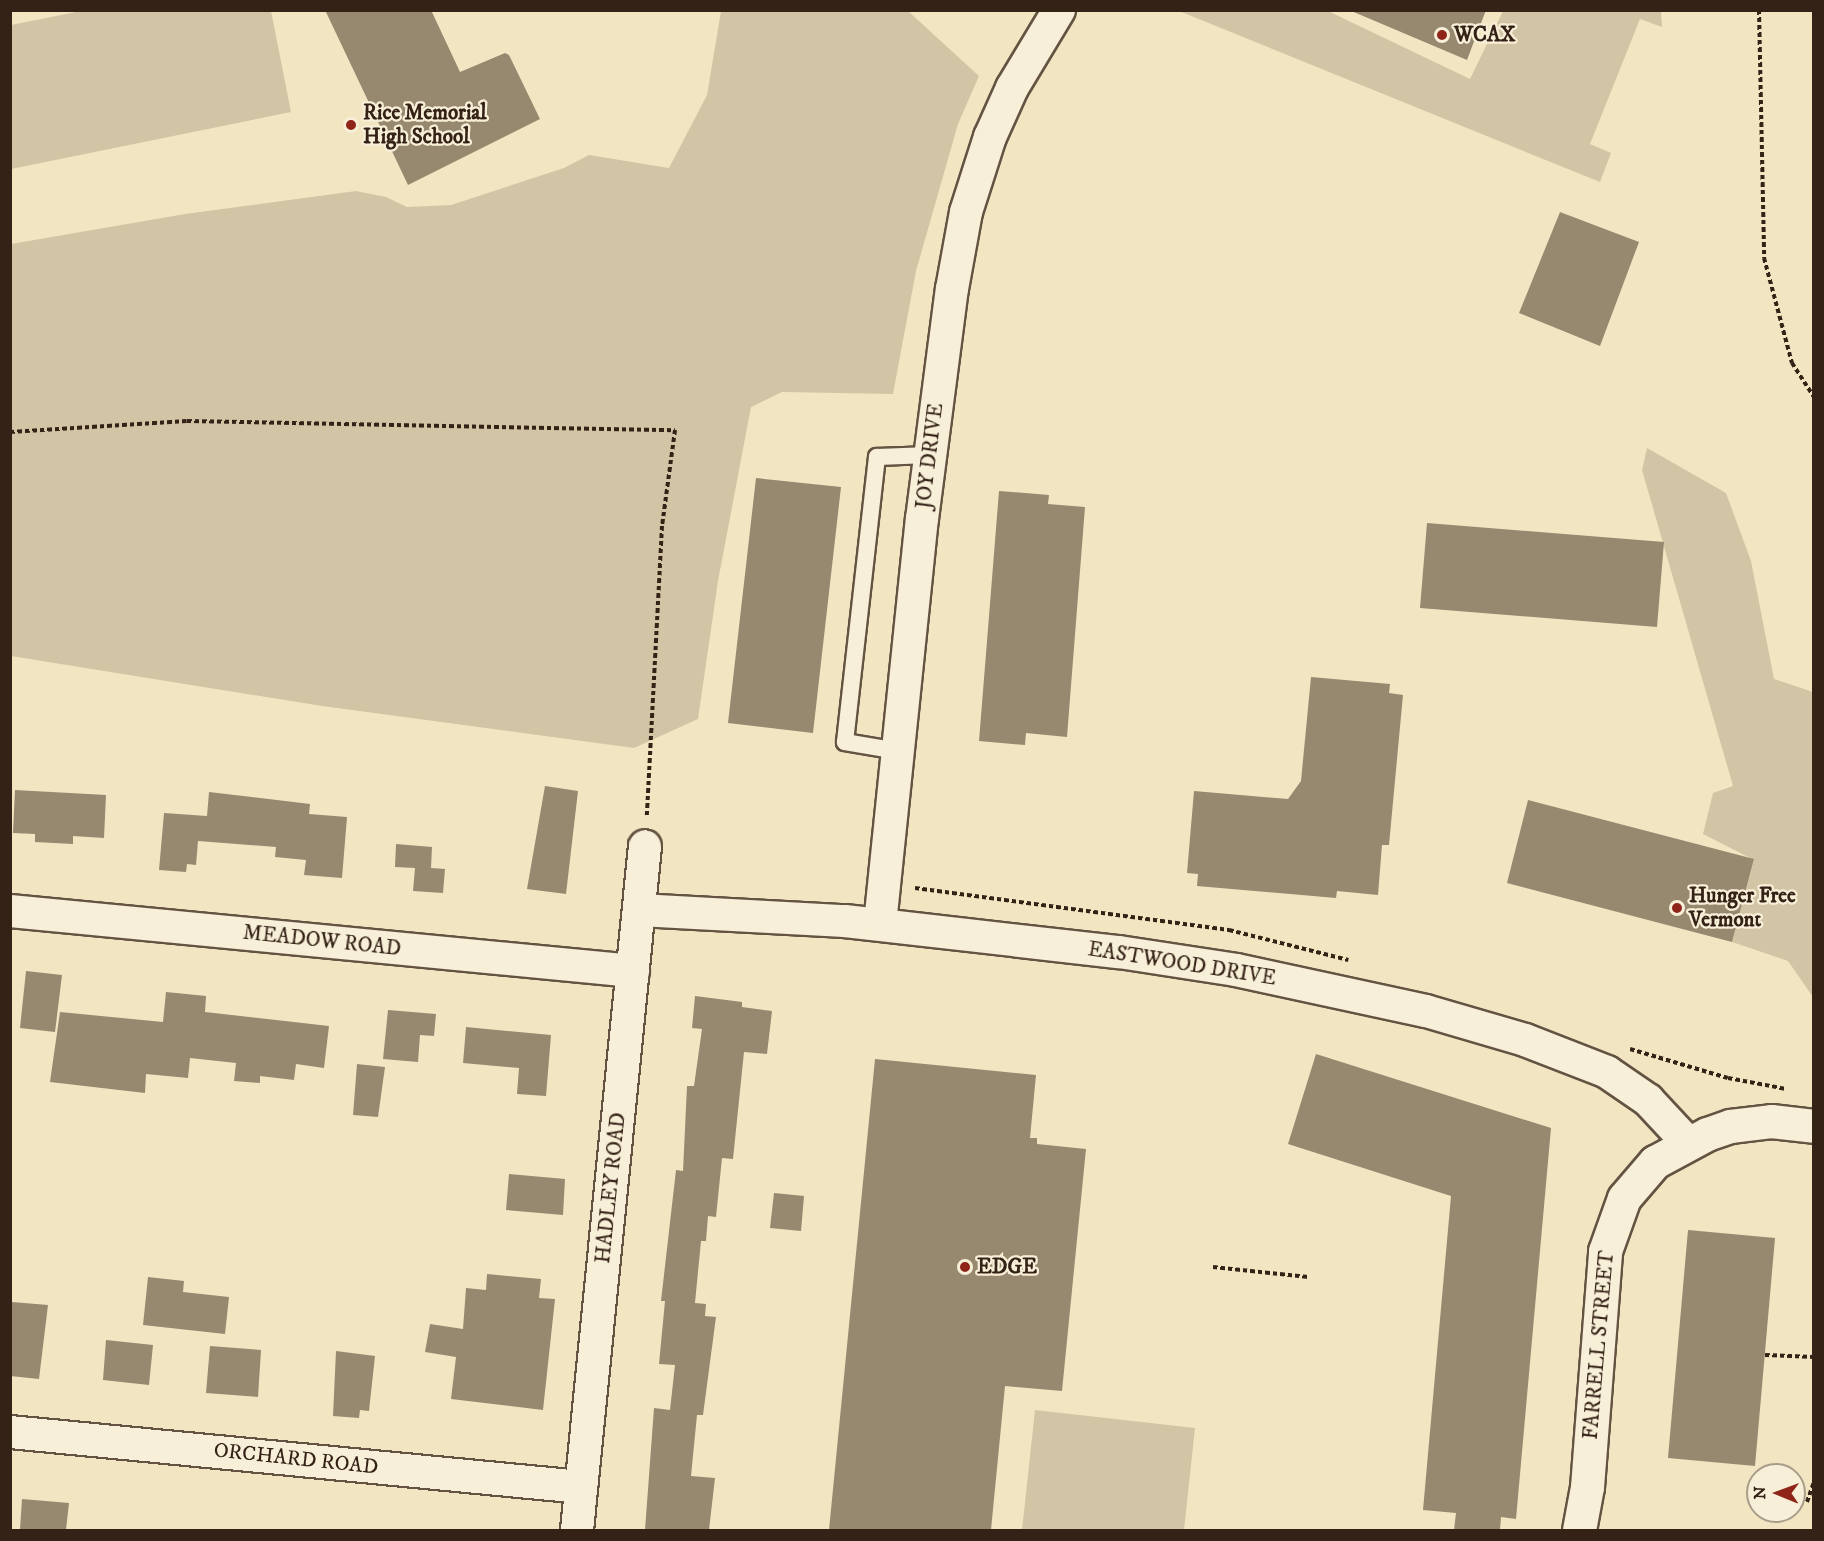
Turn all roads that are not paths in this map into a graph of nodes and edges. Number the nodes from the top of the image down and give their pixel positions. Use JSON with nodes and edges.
{"nodes":[{"id":1,"x":1059,"y":10,"type":"edge"},
{"id":2,"x":930,"y":455,"type":"junction"},
{"id":3,"x":898,"y":750,"type":"junction"},
{"id":4,"x":645,"y":846,"type":"road end"},
{"id":5,"x":639,"y":910,"type":"junction"},
{"id":6,"x":10,"y":911,"type":"edge"},
{"id":7,"x":880,"y":924,"type":"junction"},
{"id":8,"x":633,"y":971,"type":"junction"},
{"id":9,"x":1814,"y":1126,"type":"edge"},
{"id":10,"x":1687,"y":1142,"type":"junction"},
{"id":11,"x":10,"y":1432,"type":"edge"},
{"id":12,"x":581,"y":1487,"type":"junction"},
{"id":13,"x":577,"y":1530,"type":"edge"},
{"id":14,"x":1578,"y":1530,"type":"edge"}],
"edges":[{"from":1,"to":2,"type":"street","name":"JOY DRIVE"},
{"from":2,"to":3,"type":"street","name":"JOY DRIVE"},
{"from":2,"to":3,"type":"lane"},
{"from":3,"to":7,"type":"street","name":"JOY DRIVE"},
{"from":4,"to":5,"type":"street","name":"HADLEY ROAD"},
{"from":5,"to":7,"type":"street","name":"EASTWOOD DRIVE"},
{"from":5,"to":8,"type":"street","name":"HADLEY ROAD"},
{"from":6,"to":8,"type":"street","name":"MEADOW ROAD"},
{"from":7,"to":10,"type":"street","name":"EASTWOOD DRIVE"},
{"from":8,"to":12,"type":"street","name":"HADLEY ROAD"},
{"from":9,"to":10,"type":"street","name":"FARRELL STREET"},
{"from":10,"to":14,"type":"street","name":"FARRELL STREET"},
{"from":11,"to":12,"type":"street","name":"ORCHARD ROAD"},
{"from":12,"to":13,"type":"street","name":"HADLEY ROAD"}]}
